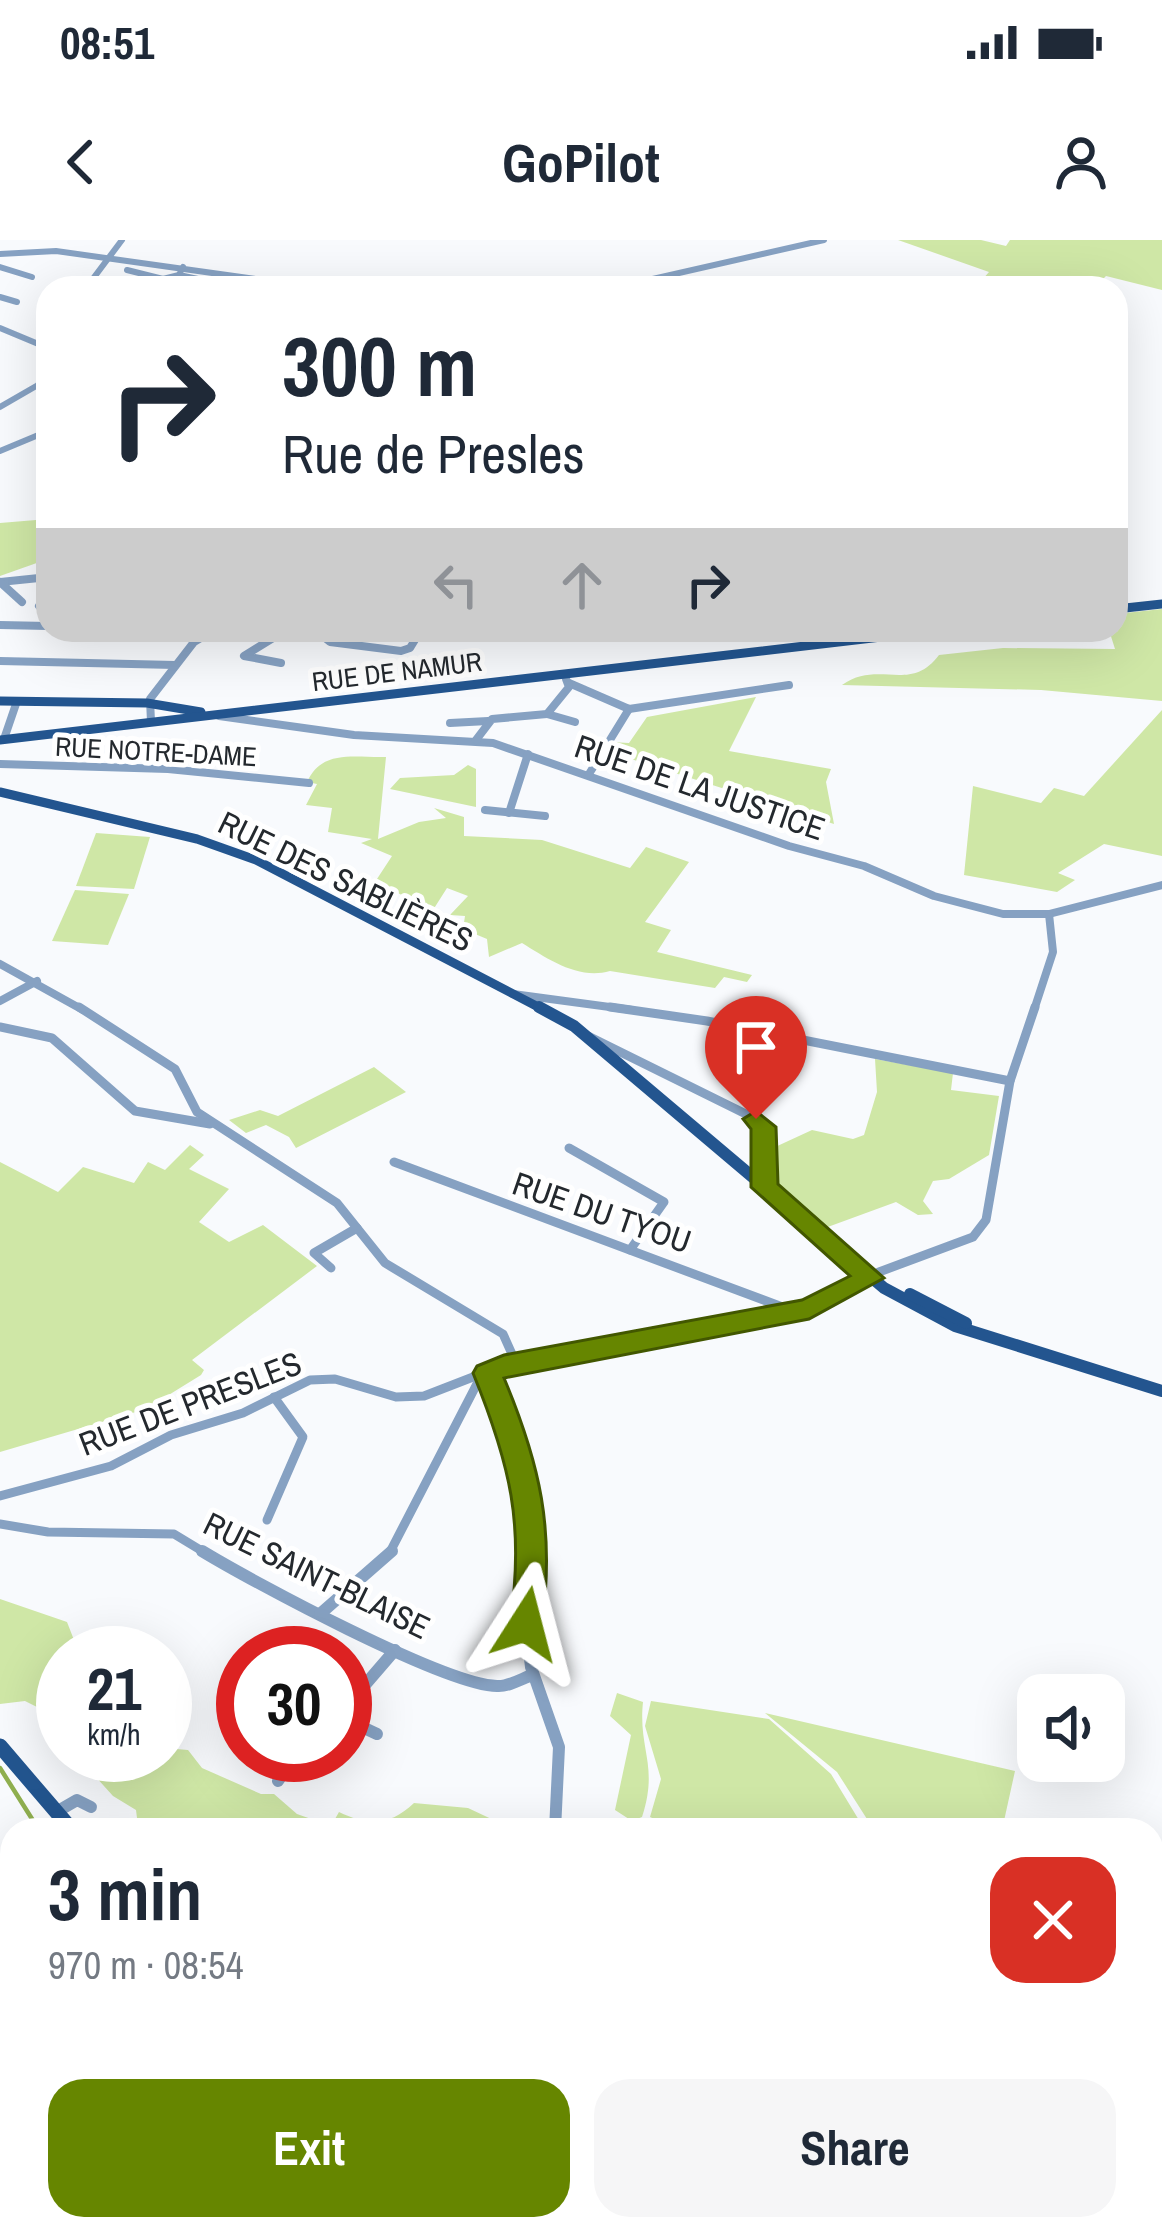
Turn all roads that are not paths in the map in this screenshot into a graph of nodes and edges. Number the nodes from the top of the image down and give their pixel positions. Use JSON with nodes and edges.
{"nodes":[{"id":1,"x":122,"y":240,"type":"edge"},
{"id":2,"x":824,"y":240,"type":"edge"},
{"id":3,"x":0,"y":254,"type":"edge"},
{"id":4,"x":107,"y":258,"type":"junction"},
{"id":5,"x":0,"y":267,"type":"edge"},
{"id":6,"x":127,"y":270,"type":"dead end"},
{"id":7,"x":181,"y":271,"type":"junction"},
{"id":8,"x":94,"y":276,"type":"edge"},
{"id":9,"x":151,"y":276,"type":"edge"},
{"id":10,"x":170,"y":276,"type":"edge"},
{"id":11,"x":199,"y":276,"type":"edge"},
{"id":12,"x":223,"y":276,"type":"edge"},
{"id":13,"x":666,"y":276,"type":"edge"},
{"id":14,"x":32,"y":278,"type":"dead end"},
{"id":15,"x":0,"y":296,"type":"edge"},
{"id":16,"x":17,"y":302,"type":"dead end"},
{"id":17,"x":0,"y":328,"type":"edge"},
{"id":18,"x":36,"y":343,"type":"edge"},
{"id":19,"x":36,"y":386,"type":"edge"},
{"id":20,"x":0,"y":407,"type":"edge"},
{"id":21,"x":36,"y":436,"type":"edge"},
{"id":22,"x":0,"y":451,"type":"edge"},
{"id":23,"x":36,"y":578,"type":"edge"},
{"id":24,"x":22,"y":602,"type":"dead end"},
{"id":25,"x":1162,"y":604,"type":"edge"},
{"id":26,"x":1128,"y":608,"type":"edge"},
{"id":27,"x":0,"y":625,"type":"edge"},
{"id":28,"x":36,"y":626,"type":"edge"},
{"id":29,"x":198,"y":642,"type":"edge"},
{"id":30,"x":267,"y":642,"type":"edge"},
{"id":31,"x":330,"y":642,"type":"edge"},
{"id":32,"x":414,"y":642,"type":"edge"},
{"id":33,"x":849,"y":642,"type":"edge"},
{"id":34,"x":281,"y":663,"type":"dead end"},
{"id":35,"x":1,"y":664,"type":"edge"},
{"id":36,"x":175,"y":665,"type":"junction"},
{"id":37,"x":566,"y":679,"type":"junction"},
{"id":38,"x":789,"y":685,"type":"dead end"},
{"id":39,"x":0,"y":701,"type":"edge"},
{"id":40,"x":17,"y":701,"type":"junction"},
{"id":41,"x":147,"y":703,"type":"junction"},
{"id":42,"x":628,"y":709,"type":"junction"},
{"id":43,"x":547,"y":714,"type":"junction"},
{"id":44,"x":214,"y":715,"type":"junction"},
{"id":45,"x":488,"y":721,"type":"junction"},
{"id":46,"x":151,"y":722,"type":"junction"},
{"id":47,"x":575,"y":722,"type":"dead end"},
{"id":48,"x":450,"y":723,"type":"dead end"},
{"id":49,"x":2,"y":739,"type":"edge"},
{"id":50,"x":476,"y":740,"type":"junction"},
{"id":51,"x":528,"y":754,"type":"junction"},
{"id":52,"x":0,"y":764,"type":"edge"},
{"id":53,"x":589,"y":774,"type":"junction"},
{"id":54,"x":309,"y":783,"type":"dead end"},
{"id":55,"x":0,"y":792,"type":"edge"},
{"id":56,"x":484,"y":810,"type":"dead end"},
{"id":57,"x":509,"y":813,"type":"junction"},
{"id":58,"x":545,"y":817,"type":"dead end"},
{"id":59,"x":1162,"y":886,"type":"edge"},
{"id":60,"x":1048,"y":914,"type":"junction"},
{"id":61,"x":0,"y":964,"type":"edge"},
{"id":62,"x":37,"y":981,"type":"junction"},
{"id":63,"x":513,"y":994,"type":"junction"},
{"id":64,"x":0,"y":1001,"type":"edge"},
{"id":65,"x":0,"y":1027,"type":"edge"},
{"id":66,"x":611,"y":1050,"type":"junction"},
{"id":67,"x":1010,"y":1081,"type":"junction"},
{"id":68,"x":216,"y":1125,"type":"junction"},
{"id":69,"x":569,"y":1148,"type":"dead end"},
{"id":70,"x":394,"y":1162,"type":"dead end"},
{"id":71,"x":761,"y":1180,"type":"junction"},
{"id":72,"x":357,"y":1228,"type":"junction"},
{"id":73,"x":630,"y":1250,"type":"junction"},
{"id":74,"x":331,"y":1268,"type":"dead end"},
{"id":75,"x":870,"y":1278,"type":"junction"},
{"id":76,"x":793,"y":1310,"type":"junction"},
{"id":77,"x":516,"y":1364,"type":"junction"},
{"id":78,"x":484,"y":1374,"type":"junction"},
{"id":79,"x":1162,"y":1391,"type":"edge"},
{"id":80,"x":274,"y":1397,"type":"junction"},
{"id":81,"x":0,"y":1496,"type":"edge"},
{"id":82,"x":268,"y":1520,"type":"dead end"},
{"id":83,"x":0,"y":1525,"type":"edge"},
{"id":84,"x":320,"y":1614,"type":"junction"},
{"id":85,"x":395,"y":1650,"type":"junction"},
{"id":86,"x":532,"y":1675,"type":"junction"},
{"id":87,"x":372,"y":1677,"type":"edge"},
{"id":88,"x":372,"y":1732,"type":"edge"},
{"id":89,"x":377,"y":1734,"type":"dead end"},
{"id":90,"x":3,"y":1753,"type":"edge"},
{"id":91,"x":91,"y":1807,"type":"dead end"},
{"id":92,"x":58,"y":1811,"type":"junction"},
{"id":93,"x":63,"y":1818,"type":"edge"},
{"id":94,"x":556,"y":1818,"type":"edge"}],
"edges":[{"from":1,"to":4,"type":"street"},
{"from":2,"to":13,"type":"street"},
{"from":3,"to":4,"type":"street"},
{"from":4,"to":7,"type":"street"},
{"from":4,"to":8,"type":"street"},
{"from":5,"to":14,"type":"street"},
{"from":6,"to":9,"type":"street"},
{"from":7,"to":10,"type":"street"},
{"from":7,"to":11,"type":"street"},
{"from":7,"to":12,"type":"street"},
{"from":15,"to":16,"type":"street"},
{"from":17,"to":18,"type":"street"},
{"from":19,"to":20,"type":"street"},
{"from":21,"to":22,"type":"street"},
{"from":23,"to":24,"type":"street"},
{"from":25,"to":26,"type":"main road"},
{"from":27,"to":28,"type":"street"},
{"from":29,"to":36,"type":"street"},
{"from":30,"to":34,"type":"street"},
{"from":31,"to":32,"type":"street"},
{"from":33,"to":37,"type":"main road","name":"RUE DE NAMUR"},
{"from":35,"to":36,"type":"street"},
{"from":36,"to":41,"type":"street"},
{"from":37,"to":42,"type":"street"},
{"from":37,"to":43,"type":"street"},
{"from":37,"to":44,"type":"main road","name":"RUE DE NAMUR"},
{"from":38,"to":42,"type":"street"},
{"from":39,"to":40,"type":"main road"},
{"from":40,"to":41,"type":"main road"},
{"from":40,"to":49,"type":"street"},
{"from":41,"to":44,"type":"main road"},
{"from":41,"to":46,"type":"street"},
{"from":42,"to":53,"type":"street"},
{"from":43,"to":45,"type":"street"},
{"from":43,"to":47,"type":"street"},
{"from":44,"to":46,"type":"main road","name":"RUE DE NAMUR"},
{"from":44,"to":50,"type":"street","name":"RUE DE LA JUSTICE"},
{"from":45,"to":48,"type":"street"},
{"from":45,"to":50,"type":"street"},
{"from":46,"to":49,"type":"main road","name":"RUE DE NAMUR"},
{"from":50,"to":51,"type":"street","name":"RUE DE LA JUSTICE"},
{"from":51,"to":53,"type":"street","name":"RUE DE LA JUSTICE"},
{"from":51,"to":57,"type":"street"},
{"from":52,"to":54,"type":"street","name":"RUE NOTRE-DAME"},
{"from":53,"to":60,"type":"street","name":"RUE DE LA JUSTICE"},
{"from":55,"to":63,"type":"main road","name":"RUE DES SABLIÈRES"},
{"from":56,"to":57,"type":"street"},
{"from":57,"to":58,"type":"street"},
{"from":59,"to":60,"type":"street","name":"RUE DE LA JUSTICE"},
{"from":60,"to":67,"type":"street","name":"RUE DE PRESLES"},
{"from":61,"to":62,"type":"street"},
{"from":62,"to":64,"type":"street"},
{"from":62,"to":68,"type":"street"},
{"from":63,"to":66,"type":"main road","name":"RUE DES SABLIÈRES"},
{"from":63,"to":67,"type":"street"},
{"from":65,"to":68,"type":"street"},
{"from":66,"to":71,"type":"main road","name":"RUE DES SABLIÈRES"},
{"from":66,"to":71,"type":"street"},
{"from":67,"to":75,"type":"street","name":"RUE DE PRESLES"},
{"from":68,"to":72,"type":"street"},
{"from":69,"to":73,"type":"street"},
{"from":70,"to":73,"type":"street","name":"RUE DU TYOU"},
{"from":71,"to":75,"type":"main road","name":"RUE DES SABLIÈRES"},
{"from":72,"to":74,"type":"street"},
{"from":72,"to":77,"type":"street"},
{"from":73,"to":76,"type":"street","name":"RUE DU TYOU"},
{"from":75,"to":76,"type":"street","name":"RUE DE PRESLES"},
{"from":75,"to":79,"type":"main road","name":"RUE DES SABLIÈRES"},
{"from":76,"to":77,"type":"street","name":"RUE DE PRESLES"},
{"from":77,"to":78,"type":"street","name":"RUE DE PRESLES"},
{"from":78,"to":80,"type":"street","name":"RUE DE PRESLES"},
{"from":78,"to":84,"type":"street"},
{"from":78,"to":86,"type":"street"},
{"from":80,"to":81,"type":"street","name":"RUE DE PRESLES"},
{"from":80,"to":82,"type":"street"},
{"from":83,"to":84,"type":"street","name":"RUE SAINT-BLAISE"},
{"from":84,"to":85,"type":"street","name":"RUE SAINT-BLAISE"},
{"from":85,"to":86,"type":"street","name":"RUE SAINT-BLAISE"},
{"from":85,"to":87,"type":"street"},
{"from":86,"to":94,"type":"street"},
{"from":88,"to":89,"type":"street"},
{"from":90,"to":92,"type":"main road"},
{"from":91,"to":92,"type":"street"},
{"from":92,"to":93,"type":"main road"}]}
